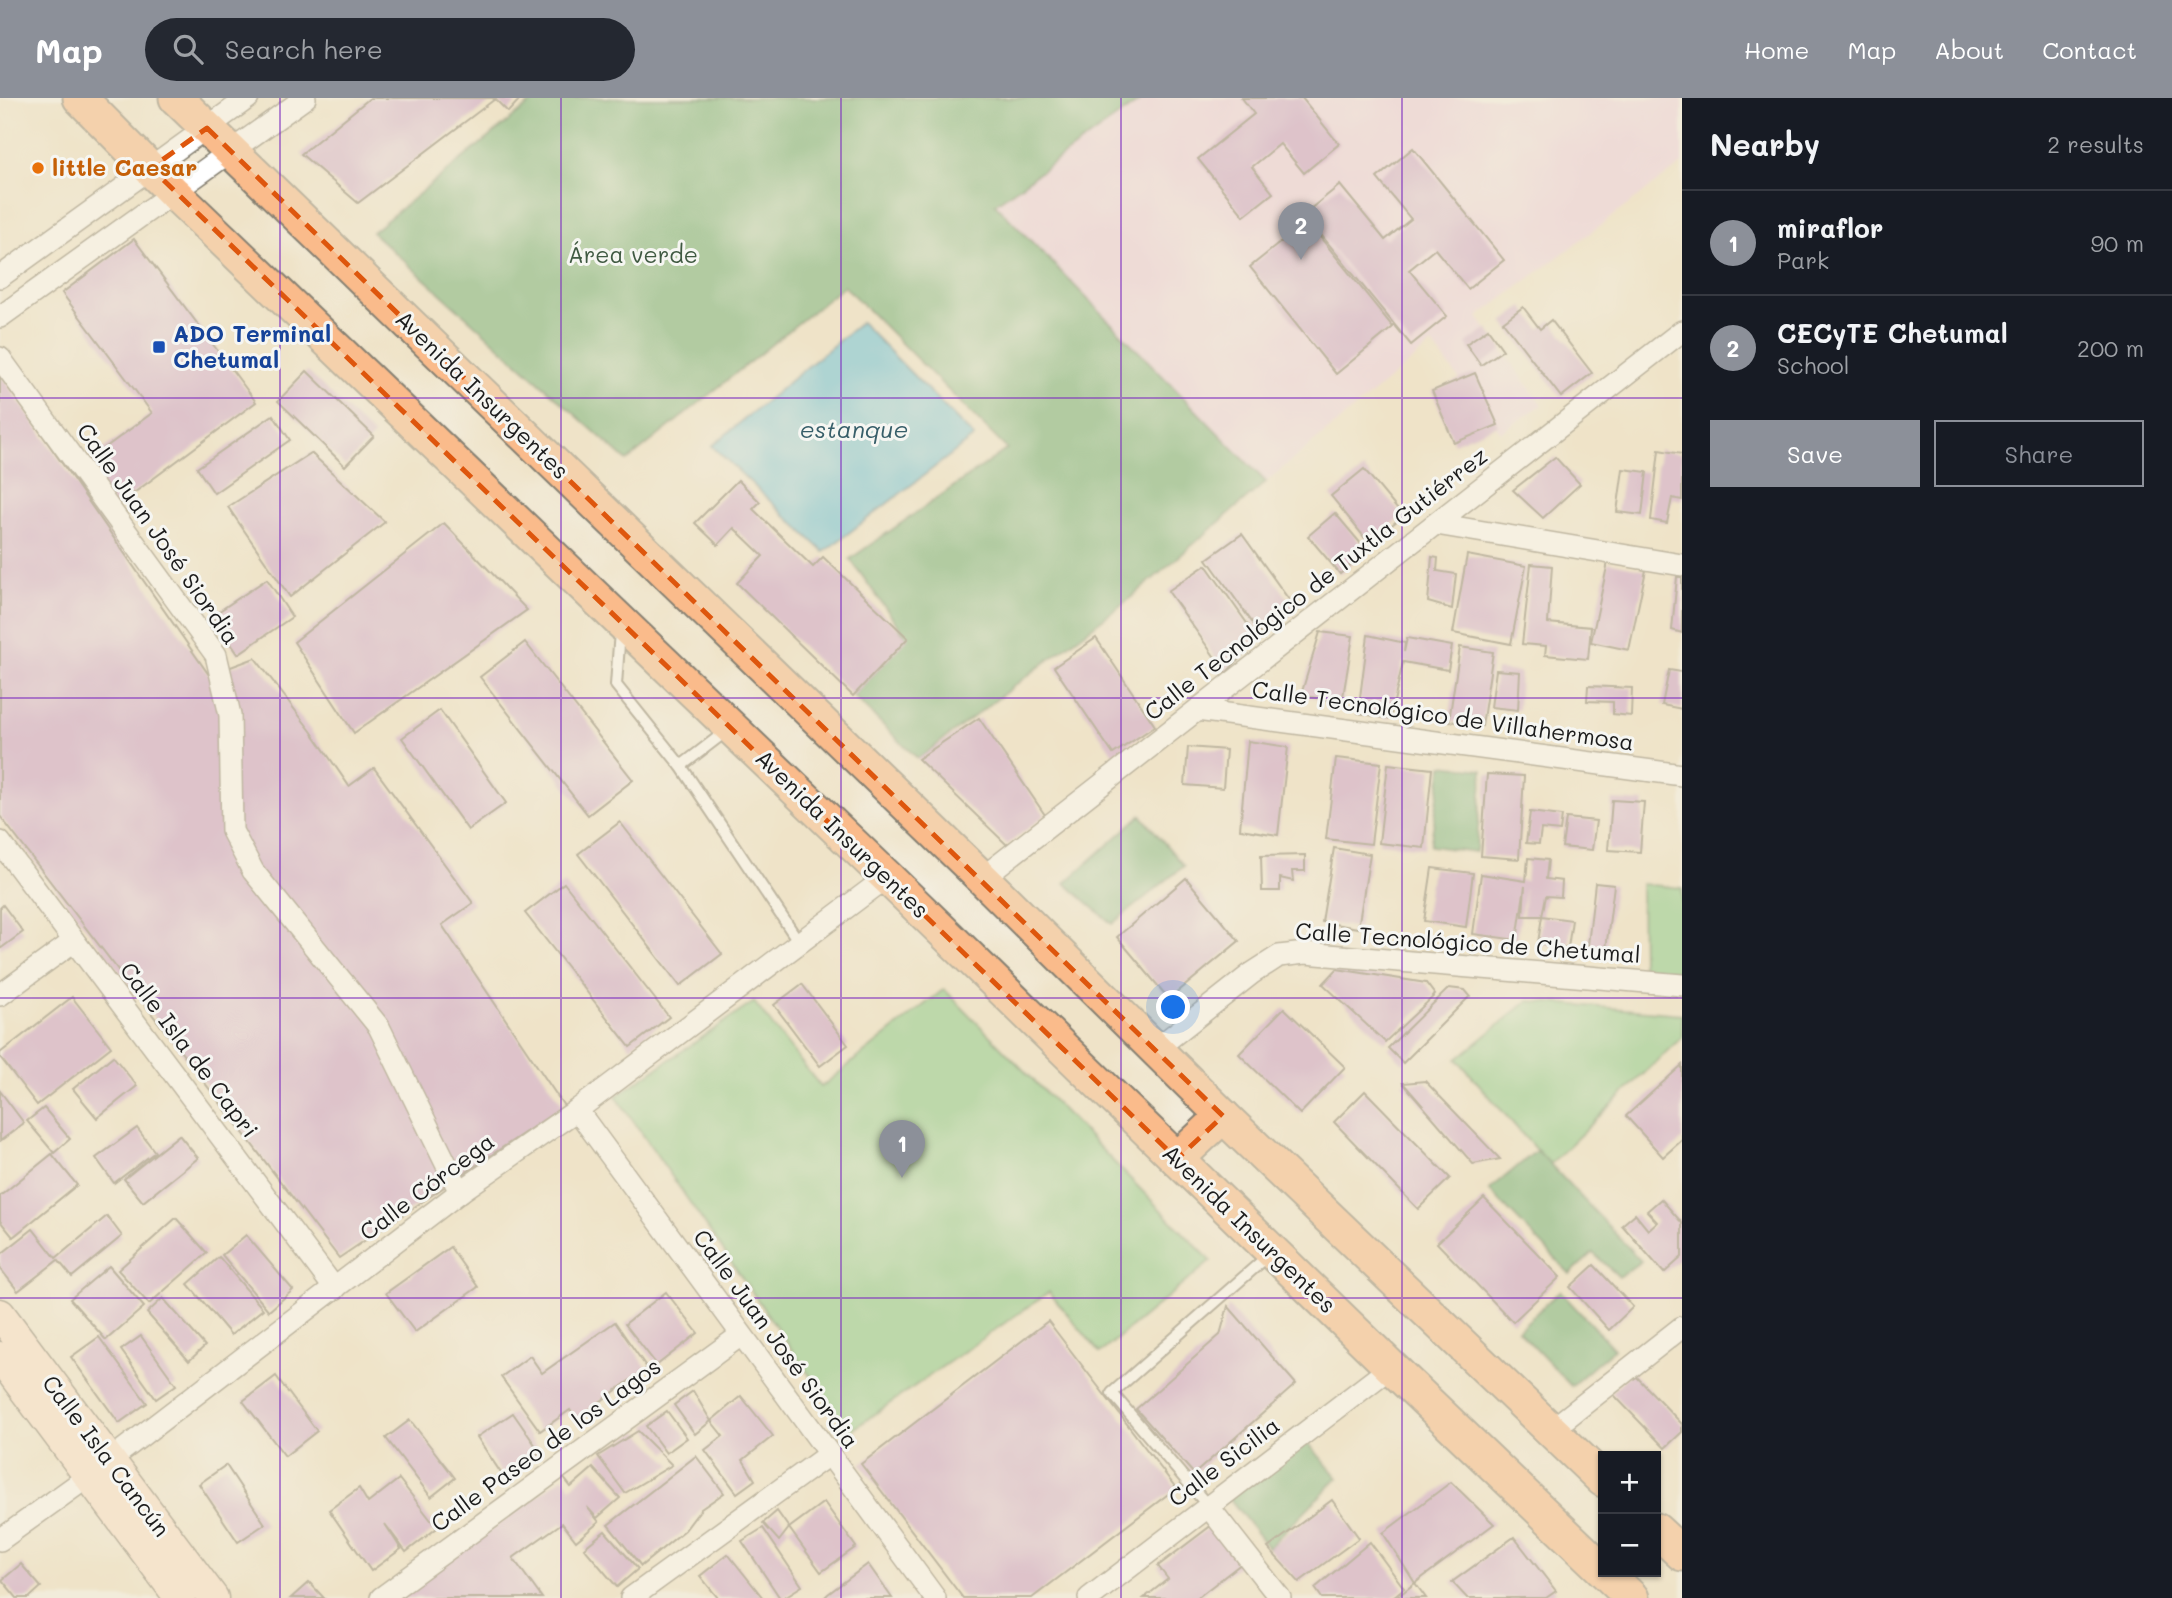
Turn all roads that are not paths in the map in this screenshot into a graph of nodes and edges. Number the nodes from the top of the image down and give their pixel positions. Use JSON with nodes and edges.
{"nodes":[{"id":1,"x":80,"y":98,"type":"edge"},
{"id":2,"x":176,"y":98,"type":"edge"},
{"id":3,"x":248,"y":98,"type":"edge"},
{"id":4,"x":305,"y":98,"type":"edge"},
{"id":5,"x":206,"y":128,"type":"junction"},
{"id":6,"x":231,"y":153,"type":"junction"},
{"id":7,"x":151,"y":168,"type":"junction"},
{"id":8,"x":174,"y":193,"type":"junction"},
{"id":9,"x":0,"y":277,"type":"edge"},
{"id":10,"x":0,"y":317,"type":"edge"},
{"id":11,"x":1677,"y":339,"type":"edge"},
{"id":12,"x":0,"y":358,"type":"edge"},
{"id":13,"x":1436,"y":524,"type":"junction"},
{"id":14,"x":1682,"y":565,"type":"edge"},
{"id":15,"x":620,"y":621,"type":"junction"},
{"id":16,"x":1197,"y":710,"type":"junction"},
{"id":17,"x":731,"y":727,"type":"junction"},
{"id":18,"x":681,"y":766,"type":"junction"},
{"id":19,"x":1682,"y":775,"type":"edge"},
{"id":20,"x":0,"y":842,"type":"edge"},
{"id":21,"x":887,"y":877,"type":"junction"},
{"id":22,"x":982,"y":878,"type":"junction"},
{"id":23,"x":74,"y":941,"type":"junction"},
{"id":24,"x":799,"y":942,"type":"junction"},
{"id":25,"x":1682,"y":985,"type":"edge"},
{"id":26,"x":0,"y":995,"type":"edge"},
{"id":27,"x":1156,"y":1049,"type":"junction"},
{"id":28,"x":577,"y":1110,"type":"junction"},
{"id":29,"x":1223,"y":1116,"type":"junction"},
{"id":30,"x":1177,"y":1159,"type":"junction"},
{"id":31,"x":460,"y":1192,"type":"junction"},
{"id":32,"x":1272,"y":1252,"type":"junction"},
{"id":33,"x":335,"y":1289,"type":"junction"},
{"id":34,"x":0,"y":1314,"type":"edge"},
{"id":35,"x":1682,"y":1327,"type":"edge"},
{"id":36,"x":741,"y":1335,"type":"junction"},
{"id":37,"x":0,"y":1357,"type":"edge"},
{"id":38,"x":1391,"y":1367,"type":"junction"},
{"id":39,"x":1551,"y":1430,"type":"junction"},
{"id":40,"x":828,"y":1455,"type":"junction"},
{"id":41,"x":99,"y":1468,"type":"junction"},
{"id":42,"x":1598,"y":1475,"type":"edge"},
{"id":43,"x":1208,"y":1506,"type":"junction"},
{"id":44,"x":1661,"y":1535,"type":"edge"},
{"id":45,"x":0,"y":1540,"type":"edge"},
{"id":46,"x":1682,"y":1555,"type":"edge"},
{"id":47,"x":1598,"y":1565,"type":"edge"},
{"id":48,"x":1610,"y":1577,"type":"edge"},
{"id":49,"x":180,"y":1598,"type":"edge"},
{"id":50,"x":213,"y":1598,"type":"edge"},
{"id":51,"x":381,"y":1598,"type":"edge"},
{"id":52,"x":631,"y":1598,"type":"edge"},
{"id":53,"x":935,"y":1598,"type":"edge"},
{"id":54,"x":1088,"y":1598,"type":"edge"},
{"id":55,"x":1280,"y":1598,"type":"edge"},
{"id":56,"x":1632,"y":1598,"type":"edge"}],
"edges":[{"from":1,"to":7,"type":"main road","name":"Avenida Insurgentes"},
{"from":2,"to":5,"type":"main road","name":"Avenida Insurgentes"},
{"from":3,"to":5,"type":"street"},
{"from":4,"to":6,"type":"street"},
{"from":5,"to":6,"type":"main road","name":"Avenida Insurgentes"},
{"from":5,"to":7,"type":"street"},
{"from":6,"to":8,"type":"street"},
{"from":6,"to":22,"type":"main road","name":"Avenida Insurgentes"},
{"from":7,"to":8,"type":"main road","name":"Avenida Insurgentes"},
{"from":7,"to":9,"type":"street"},
{"from":8,"to":10,"type":"street"},
{"from":8,"to":15,"type":"main road","name":"Avenida Insurgentes"},
{"from":11,"to":13,"type":"street","name":"Calle Tecnológico de Tuxtla Gutiérrez"},
{"from":12,"to":31,"type":"street","name":"Calle Juan José Siordia"},
{"from":13,"to":14,"type":"street"},
{"from":13,"to":16,"type":"street","name":"Calle Tecnológico de Tuxtla Gutiérrez"},
{"from":15,"to":17,"type":"main road","name":"Avenida Insurgentes"},
{"from":15,"to":18,"type":"lane"},
{"from":16,"to":19,"type":"street","name":"Calle Tecnológico de Villahermosa"},
{"from":16,"to":22,"type":"street","name":"Calle Tecnológico de Tuxtla Gutiérrez"},
{"from":17,"to":18,"type":"lane"},
{"from":17,"to":21,"type":"main road","name":"Avenida Insurgentes"},
{"from":18,"to":24,"type":"lane"},
{"from":20,"to":23,"type":"street","name":"Calle Isla de Capri"},
{"from":21,"to":24,"type":"street","name":"Calle Córcega"},
{"from":21,"to":30,"type":"main road","name":"Avenida Insurgentes"},
{"from":22,"to":27,"type":"main road","name":"Avenida Insurgentes"},
{"from":23,"to":26,"type":"street"},
{"from":23,"to":33,"type":"street","name":"Calle Isla de Capri"},
{"from":24,"to":28,"type":"street","name":"Calle Córcega"},
{"from":25,"to":27,"type":"street","name":"Calle Tecnológico de Chetumal"},
{"from":27,"to":29,"type":"main road","name":"Avenida Insurgentes"},
{"from":28,"to":31,"type":"street","name":"Calle Córcega"},
{"from":28,"to":36,"type":"street","name":"Calle Juan José Siordia"},
{"from":29,"to":30,"type":"main road"},
{"from":29,"to":39,"type":"main road","name":"Avenida Insurgentes"},
{"from":30,"to":32,"type":"main road","name":"Avenida Insurgentes"},
{"from":31,"to":33,"type":"street","name":"Calle Córcega"},
{"from":32,"to":38,"type":"main road","name":"Avenida Insurgentes"},
{"from":32,"to":43,"type":"lane"},
{"from":33,"to":41,"type":"street","name":"Calle Córcega"},
{"from":34,"to":41,"type":"street","name":"Calle Isla Cancún"},
{"from":35,"to":39,"type":"street"},
{"from":36,"to":40,"type":"street","name":"Calle Juan José Siordia"},
{"from":36,"to":51,"type":"street","name":"Calle Paseo de los Lagos"},
{"from":37,"to":41,"type":"street","name":"Calle Isla Cancún"},
{"from":38,"to":43,"type":"street","name":"Calle Sicilia"},
{"from":38,"to":47,"type":"main road","name":"Avenida Insurgentes"},
{"from":39,"to":42,"type":"main road","name":"Avenida Insurgentes"},
{"from":40,"to":52,"type":"street"},
{"from":40,"to":53,"type":"street","name":"Calle Juan José Siordia"},
{"from":41,"to":45,"type":"street","name":"Calle Córcega"},
{"from":41,"to":49,"type":"street","name":"Calle Isla Cancún"},
{"from":41,"to":50,"type":"street","name":"Calle Isla Cancún"},
{"from":43,"to":54,"type":"street","name":"Calle Sicilia"},
{"from":43,"to":55,"type":"street"},
{"from":44,"to":46,"type":"main road"},
{"from":48,"to":56,"type":"main road","name":"Avenida Insurgentes"}]}
